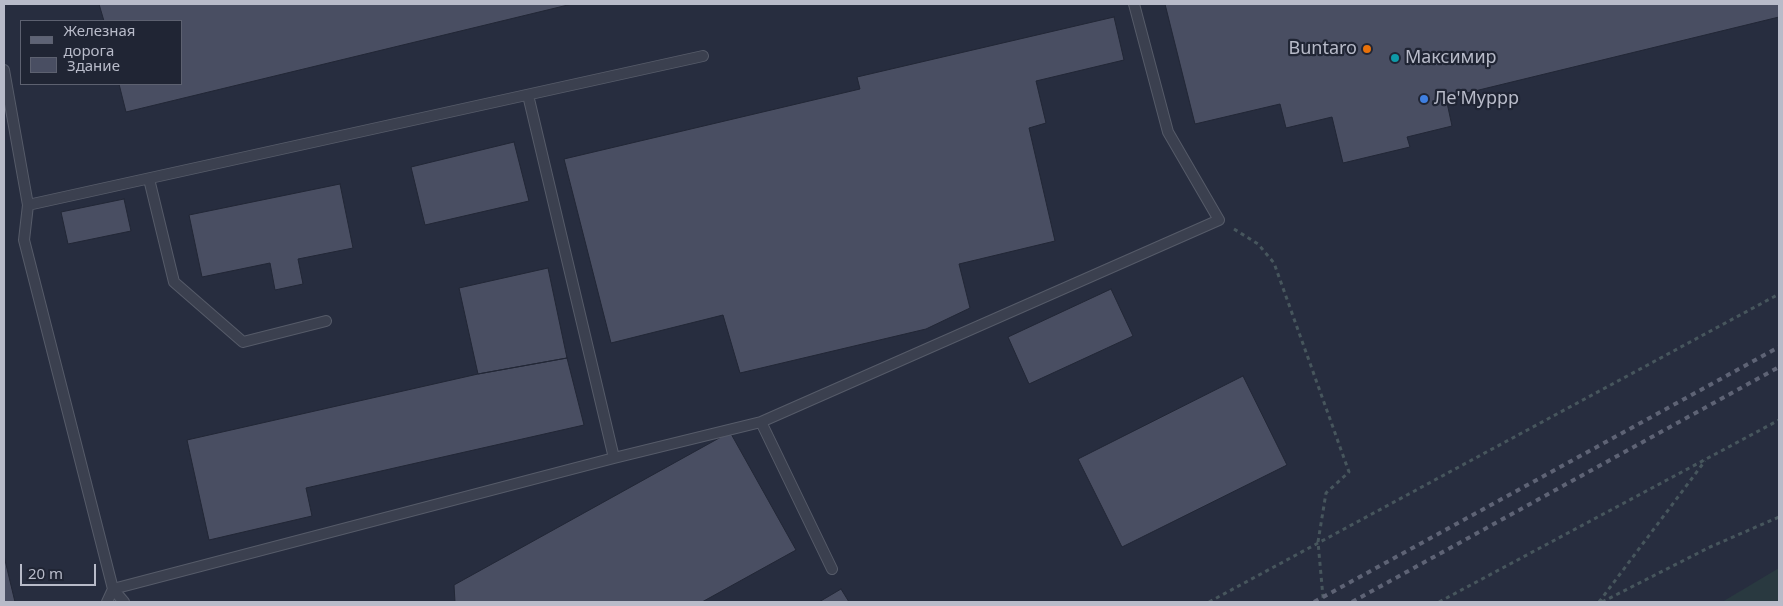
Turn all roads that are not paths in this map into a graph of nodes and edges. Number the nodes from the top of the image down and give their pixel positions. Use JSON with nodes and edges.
{"nodes":[{"id":1,"x":1134,"y":4,"type":"edge"},
{"id":2,"x":703,"y":56,"type":"dead end"},
{"id":3,"x":4,"y":70,"type":"edge"},
{"id":4,"x":528,"y":96,"type":"junction"},
{"id":5,"x":149,"y":179,"type":"junction"},
{"id":6,"x":28,"y":206,"type":"junction"},
{"id":7,"x":326,"y":320,"type":"dead end"},
{"id":8,"x":761,"y":422,"type":"junction"},
{"id":9,"x":614,"y":458,"type":"junction"},
{"id":10,"x":832,"y":569,"type":"dead end"},
{"id":11,"x":113,"y":589,"type":"junction"},
{"id":12,"x":107,"y":602,"type":"edge"},
{"id":13,"x":124,"y":602,"type":"edge"}],
"edges":[{"from":1,"to":8,"type":"lane"},
{"from":2,"to":4,"type":"lane"},
{"from":3,"to":6,"type":"lane"},
{"from":4,"to":5,"type":"lane"},
{"from":4,"to":9,"type":"lane"},
{"from":5,"to":6,"type":"lane"},
{"from":5,"to":7,"type":"lane"},
{"from":6,"to":11,"type":"lane"},
{"from":8,"to":9,"type":"lane"},
{"from":8,"to":10,"type":"lane"},
{"from":9,"to":11,"type":"lane"},
{"from":11,"to":12,"type":"lane"},
{"from":11,"to":13,"type":"lane"}]}
